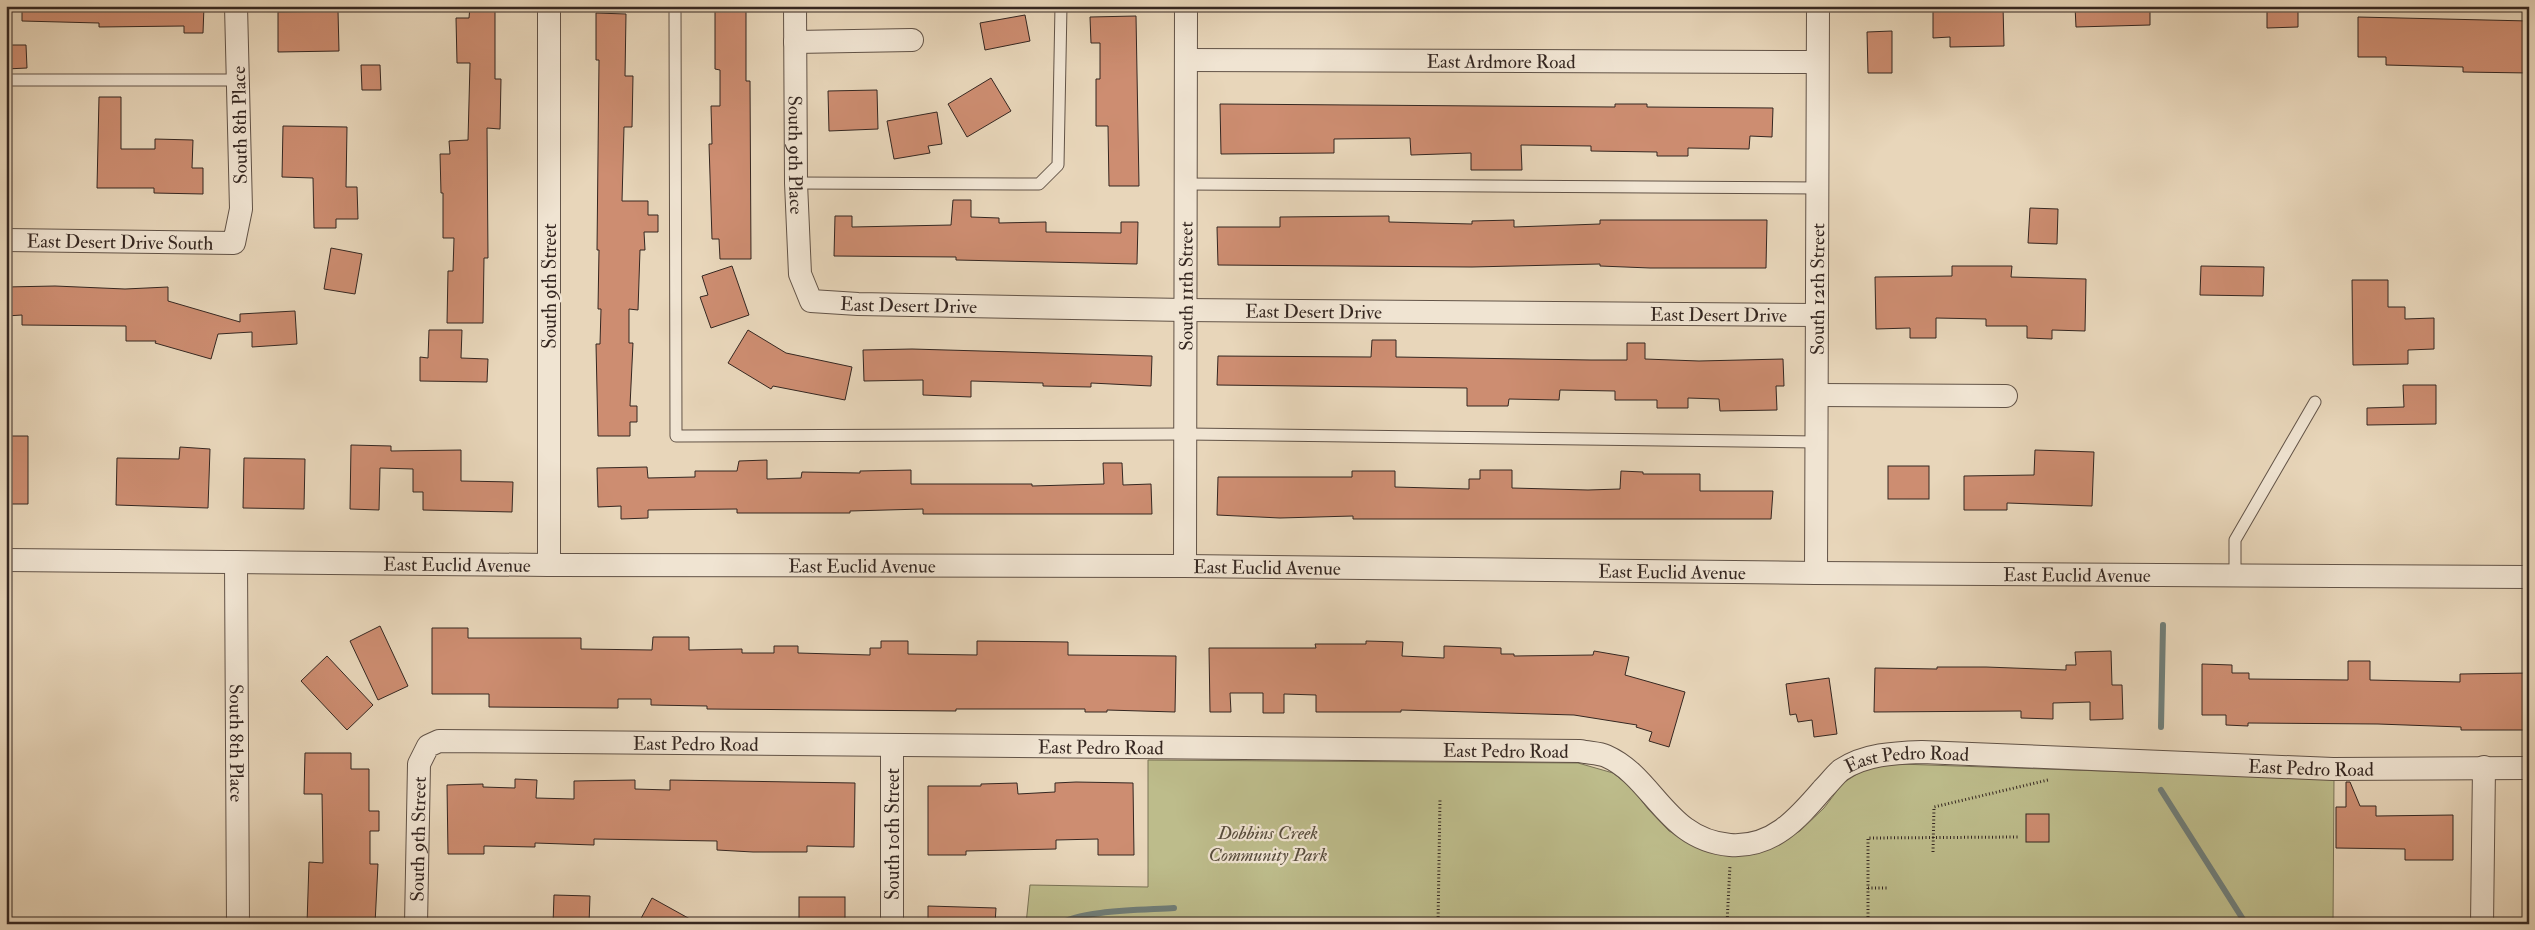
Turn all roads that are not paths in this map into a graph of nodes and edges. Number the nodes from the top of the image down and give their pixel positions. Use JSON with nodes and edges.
{"nodes":[{"id":1,"x":236,"y":6,"type":"edge"},
{"id":2,"x":549,"y":6,"type":"edge"},
{"id":3,"x":675,"y":6,"type":"edge"},
{"id":4,"x":795,"y":6,"type":"edge"},
{"id":5,"x":1062,"y":6,"type":"edge"},
{"id":6,"x":1186,"y":6,"type":"edge"},
{"id":7,"x":1818,"y":6,"type":"edge"},
{"id":8,"x":912,"y":40,"type":"dead end"},
{"id":9,"x":795,"y":42,"type":"junction"},
{"id":10,"x":1186,"y":60,"type":"junction"},
{"id":11,"x":1817,"y":62,"type":"junction"},
{"id":12,"x":6,"y":80,"type":"edge"},
{"id":13,"x":238,"y":80,"type":"junction"},
{"id":14,"x":796,"y":183,"type":"junction"},
{"id":15,"x":1185,"y":184,"type":"junction"},
{"id":16,"x":1818,"y":188,"type":"junction"},
{"id":17,"x":6,"y":240,"type":"edge"},
{"id":18,"x":234,"y":243,"type":"joint"},
{"id":19,"x":811,"y":301,"type":"joint"},
{"id":20,"x":1185,"y":310,"type":"junction"},
{"id":21,"x":1817,"y":315,"type":"junction"},
{"id":22,"x":1818,"y":395,"type":"junction"},
{"id":23,"x":2006,"y":396,"type":"dead end"},
{"id":24,"x":2315,"y":402,"type":"dead end"},
{"id":25,"x":1186,"y":434,"type":"junction"},
{"id":26,"x":1817,"y":442,"type":"junction"},
{"id":27,"x":6,"y":560,"type":"edge"},
{"id":28,"x":236,"y":562,"type":"junction"},
{"id":29,"x":549,"y":565,"type":"junction"},
{"id":30,"x":1185,"y":566,"type":"junction"},
{"id":31,"x":1816,"y":573,"type":"junction"},
{"id":32,"x":2235,"y":576,"type":"junction"},
{"id":33,"x":2529,"y":577,"type":"edge"},
{"id":34,"x":892,"y":745,"type":"junction"},
{"id":35,"x":422,"y":754,"type":"joint"},
{"id":36,"x":2484,"y":768,"type":"junction"},
{"id":37,"x":2529,"y":768,"type":"edge"},
{"id":38,"x":238,"y":924,"type":"edge"},
{"id":39,"x":416,"y":924,"type":"edge"},
{"id":40,"x":892,"y":924,"type":"edge"},
{"id":41,"x":2482,"y":924,"type":"edge"}],
"edges":[{"from":1,"to":13,"type":"street","name":"South 8th Place"},
{"from":2,"to":29,"type":"street","name":"South 9th Street"},
{"from":3,"to":25,"type":"lane"},
{"from":4,"to":9,"type":"street","name":"South 9th Place"},
{"from":5,"to":14,"type":"lane"},
{"from":6,"to":10,"type":"street","name":"South 11th Street"},
{"from":7,"to":11,"type":"street","name":"South 12th Street"},
{"from":8,"to":9,"type":"street"},
{"from":9,"to":14,"type":"street","name":"South 9th Place"},
{"from":10,"to":11,"type":"street","name":"East Ardmore Road"},
{"from":10,"to":15,"type":"street","name":"South 11th Street"},
{"from":11,"to":16,"type":"street","name":"South 12th Street"},
{"from":12,"to":13,"type":"lane"},
{"from":13,"to":18,"type":"street","name":"South 8th Place"},
{"from":14,"to":19,"type":"street","name":"South 9th Place"},
{"from":15,"to":16,"type":"lane"},
{"from":15,"to":20,"type":"street","name":"South 11th Street"},
{"from":16,"to":21,"type":"street","name":"South 12th Street"},
{"from":17,"to":18,"type":"street","name":"East Desert Drive South"},
{"from":19,"to":20,"type":"street","name":"East Desert Drive"},
{"from":20,"to":21,"type":"street","name":"East Desert Drive"},
{"from":20,"to":25,"type":"street","name":"South 11th Street"},
{"from":21,"to":22,"type":"street","name":"South 12th Street"},
{"from":22,"to":23,"type":"street"},
{"from":22,"to":26,"type":"street","name":"South 12th Street"},
{"from":24,"to":32,"type":"lane"},
{"from":25,"to":26,"type":"lane"},
{"from":25,"to":30,"type":"street","name":"South 11th Street"},
{"from":26,"to":31,"type":"street","name":"South 12th Street"},
{"from":27,"to":28,"type":"street","name":"East Euclid Avenue"},
{"from":28,"to":29,"type":"street","name":"East Euclid Avenue"},
{"from":28,"to":38,"type":"street","name":"South 8th Place"},
{"from":29,"to":30,"type":"street","name":"East Euclid Avenue"},
{"from":30,"to":31,"type":"street","name":"East Euclid Avenue"},
{"from":31,"to":32,"type":"street","name":"East Euclid Avenue"},
{"from":32,"to":33,"type":"street","name":"East Euclid Avenue"},
{"from":34,"to":35,"type":"street","name":"East Pedro Road"},
{"from":34,"to":36,"type":"street","name":"East Pedro Road"},
{"from":34,"to":40,"type":"street","name":"South 10th Street"},
{"from":35,"to":39,"type":"street","name":"South 9th Street"},
{"from":36,"to":37,"type":"street","name":"East Pedro Road"},
{"from":36,"to":41,"type":"street"}]}
